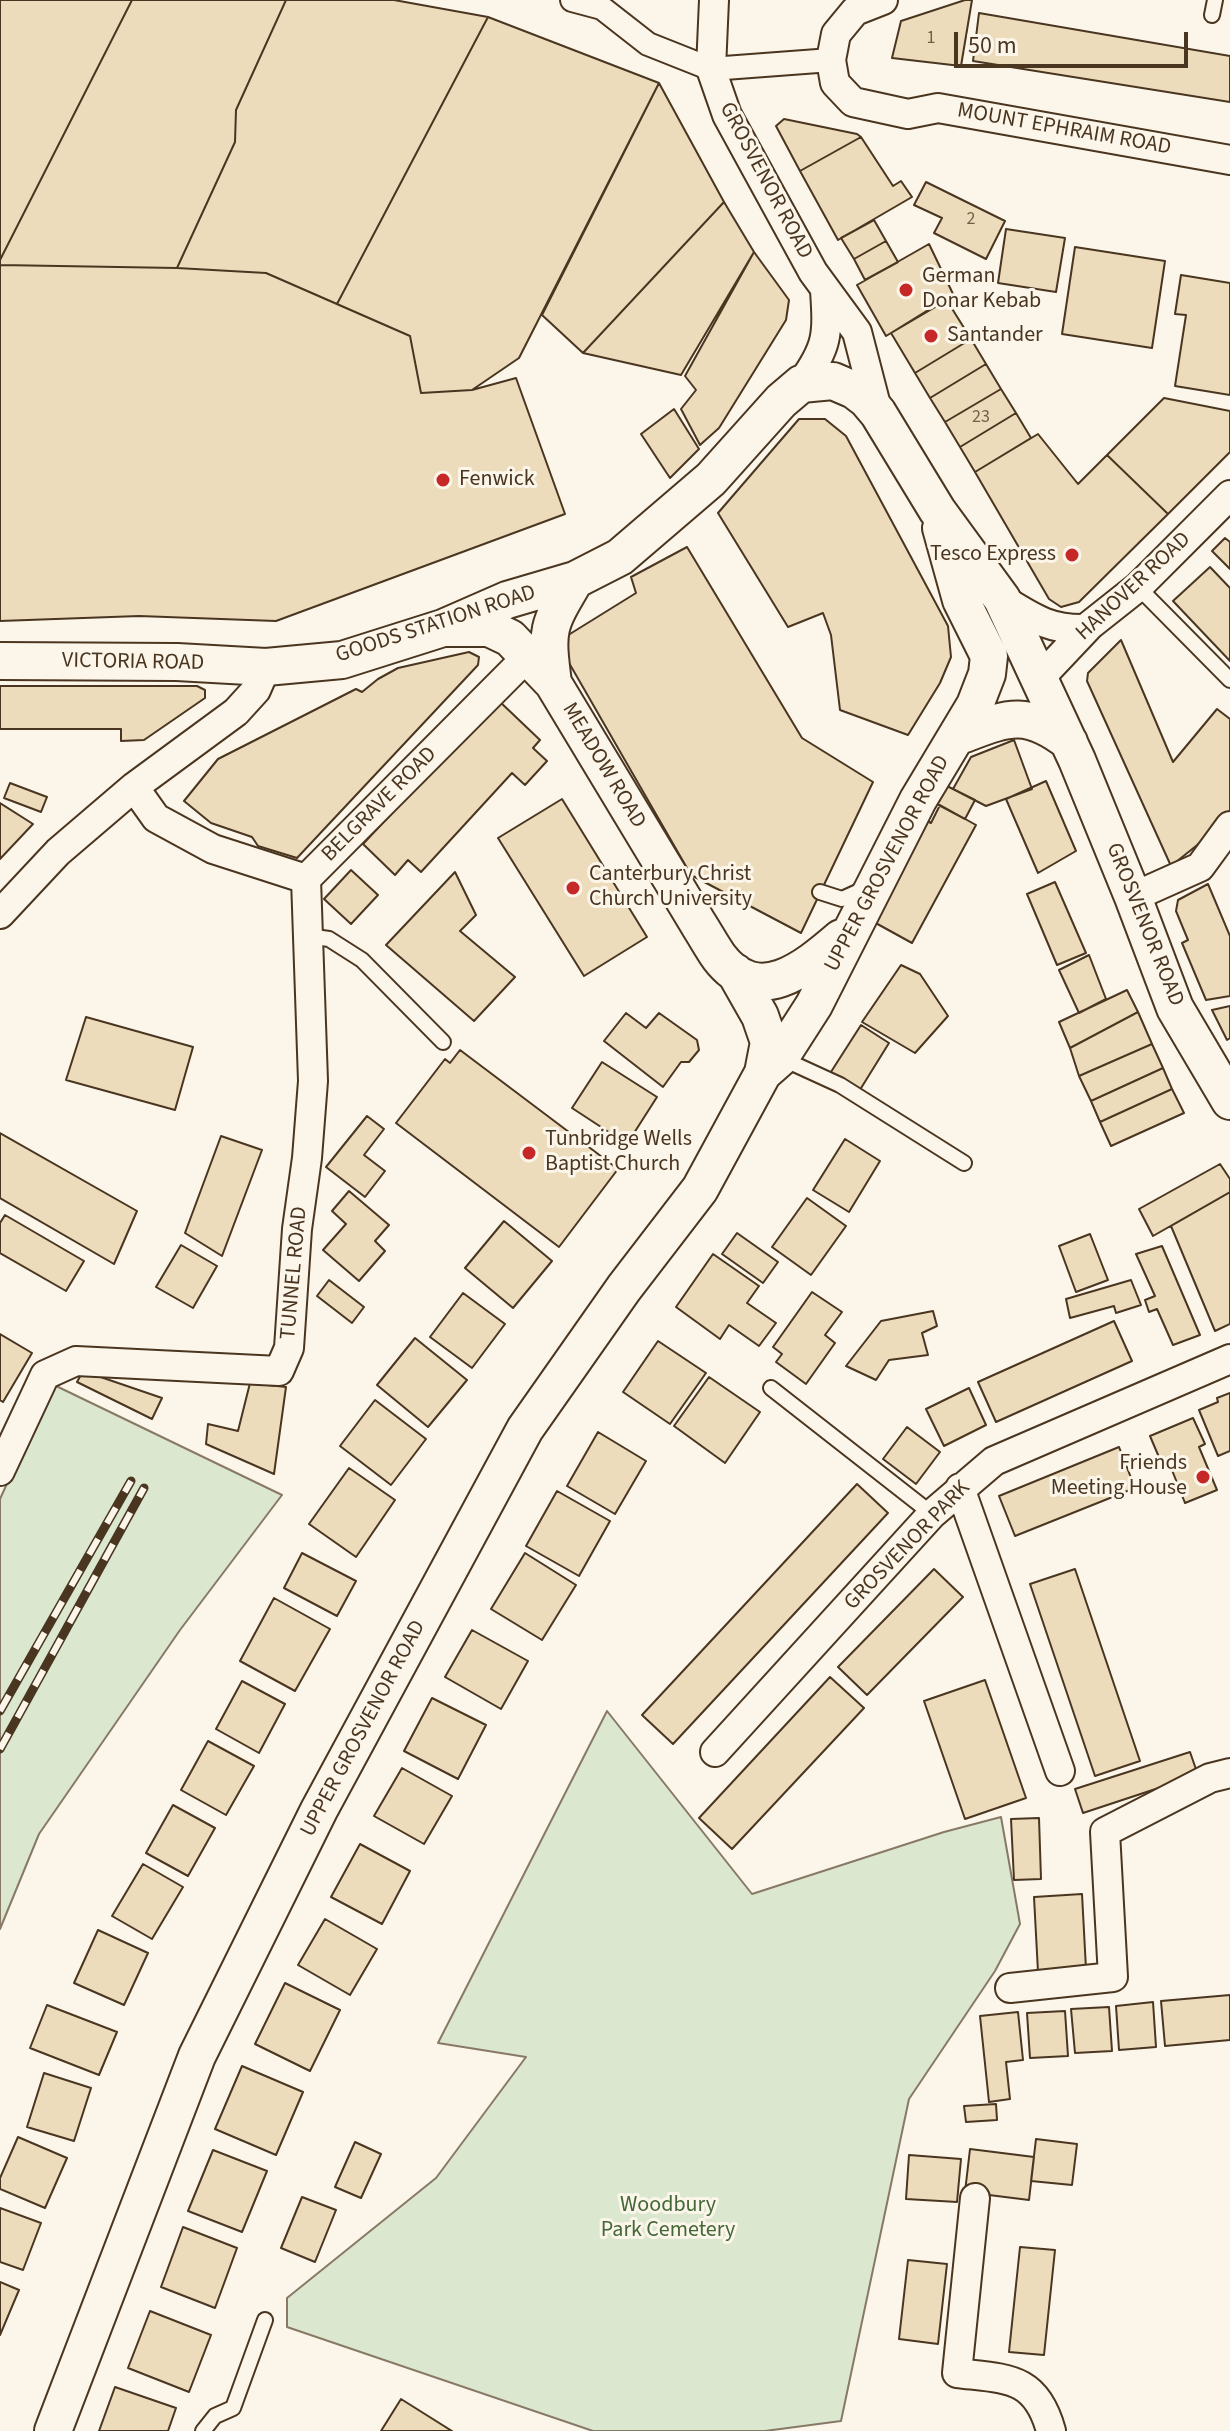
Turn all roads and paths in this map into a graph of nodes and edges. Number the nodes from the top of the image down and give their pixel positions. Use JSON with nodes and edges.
{"nodes":[{"id":1,"x":572,"y":0,"type":"edge"},
{"id":2,"x":714,"y":0,"type":"edge"},
{"id":3,"x":883,"y":0,"type":"edge"},
{"id":4,"x":831,"y":60,"type":"junction"},
{"id":5,"x":711,"y":69,"type":"junction"},
{"id":6,"x":1230,"y":160,"type":"edge"},
{"id":7,"x":825,"y":290,"type":"junction"},
{"id":8,"x":801,"y":384,"type":"junction"},
{"id":9,"x":878,"y":413,"type":"junction"},
{"id":10,"x":1230,"y":495,"type":"edge"},
{"id":11,"x":937,"y":510,"type":"junction"},
{"id":12,"x":575,"y":580,"type":"junction"},
{"id":13,"x":1138,"y":587,"type":"junction"},
{"id":14,"x":1002,"y":599,"type":"junction"},
{"id":15,"x":443,"y":628,"type":"junction"},
{"id":16,"x":1086,"y":629,"type":"junction"},
{"id":17,"x":528,"y":656,"type":"junction"},
{"id":18,"x":0,"y":661,"type":"edge"},
{"id":19,"x":266,"y":667,"type":"junction"},
{"id":20,"x":1039,"y":679,"type":"junction"},
{"id":21,"x":1230,"y":680,"type":"edge"},
{"id":22,"x":553,"y":683,"type":"junction"},
{"id":23,"x":956,"y":737,"type":"junction"},
{"id":24,"x":1069,"y":742,"type":"junction"},
{"id":25,"x":134,"y":787,"type":"junction"},
{"id":26,"x":1230,"y":826,"type":"edge"},
{"id":27,"x":306,"y":879,"type":"junction"},
{"id":28,"x":875,"y":884,"type":"junction"},
{"id":29,"x":820,"y":892,"type":"dead end"},
{"id":30,"x":1133,"y":897,"type":"junction"},
{"id":31,"x":0,"y":914,"type":"edge"},
{"id":32,"x":854,"y":926,"type":"junction"},
{"id":33,"x":308,"y":936,"type":"junction"},
{"id":34,"x":735,"y":972,"type":"junction"},
{"id":35,"x":443,"y":1042,"type":"dead end"},
{"id":36,"x":772,"y":1066,"type":"junction"},
{"id":37,"x":1230,"y":1101,"type":"edge"},
{"id":38,"x":964,"y":1163,"type":"dead end"},
{"id":39,"x":1230,"y":1359,"type":"edge"},
{"id":40,"x":771,"y":1388,"type":"dead end"},
{"id":41,"x":0,"y":1471,"type":"edge"},
{"id":42,"x":960,"y":1488,"type":"junction"},
{"id":43,"x":932,"y":1514,"type":"junction"},
{"id":44,"x":715,"y":1752,"type":"dead end"},
{"id":45,"x":1060,"y":1771,"type":"dead end"},
{"id":46,"x":1230,"y":1773,"type":"edge"},
{"id":47,"x":1010,"y":1988,"type":"dead end"},
{"id":48,"x":975,"y":2198,"type":"dead end"},
{"id":49,"x":265,"y":2320,"type":"dead end"},
{"id":50,"x":53,"y":2431,"type":"edge"},
{"id":51,"x":203,"y":2431,"type":"edge"},
{"id":52,"x":1051,"y":2431,"type":"edge"}],
"edges":[{"from":1,"to":5,"type":"street"},
{"from":2,"to":5,"type":"street"},
{"from":3,"to":4,"type":"street"},
{"from":4,"to":5,"type":"street"},
{"from":4,"to":6,"type":"street","name":"MOUNT EPHRAIM ROAD"},
{"from":5,"to":7,"type":"street","name":"GROSVENOR ROAD"},
{"from":7,"to":8,"type":"street","name":"GROSVENOR ROAD"},
{"from":7,"to":9,"type":"street","name":"GROSVENOR ROAD"},
{"from":8,"to":9,"type":"street","name":"GROSVENOR ROAD"},
{"from":8,"to":12,"type":"street","name":"GOODS STATION ROAD"},
{"from":9,"to":11,"type":"street","name":"GROSVENOR ROAD"},
{"from":10,"to":13,"type":"street","name":"HANOVER ROAD"},
{"from":11,"to":14,"type":"street","name":"GROSVENOR ROAD"},
{"from":11,"to":23,"type":"street","name":"GROSVENOR ROAD"},
{"from":12,"to":15,"type":"street","name":"GOODS STATION ROAD"},
{"from":12,"to":22,"type":"street","name":"MEADOW ROAD"},
{"from":13,"to":16,"type":"street","name":"HANOVER ROAD"},
{"from":13,"to":21,"type":"lane"},
{"from":14,"to":16,"type":"street","name":"GROSVENOR ROAD"},
{"from":14,"to":20,"type":"street","name":"GROSVENOR ROAD"},
{"from":15,"to":17,"type":"street","name":"MEADOW ROAD"},
{"from":15,"to":19,"type":"street","name":"GOODS STATION ROAD"},
{"from":16,"to":20,"type":"street","name":"HANOVER ROAD"},
{"from":17,"to":22,"type":"street","name":"MEADOW ROAD"},
{"from":17,"to":27,"type":"street","name":"BELGRAVE ROAD"},
{"from":18,"to":19,"type":"street","name":"VICTORIA ROAD"},
{"from":19,"to":25,"type":"street"},
{"from":20,"to":23,"type":"street","name":"UPPER GROSVENOR ROAD"},
{"from":20,"to":24,"type":"street","name":"GROSVENOR ROAD"},
{"from":22,"to":34,"type":"street","name":"MEADOW ROAD"},
{"from":23,"to":24,"type":"street"},
{"from":23,"to":28,"type":"street","name":"UPPER GROSVENOR ROAD"},
{"from":24,"to":30,"type":"street","name":"GROSVENOR ROAD"},
{"from":25,"to":27,"type":"street","name":"BELGRAVE ROAD"},
{"from":25,"to":31,"type":"street"},
{"from":26,"to":30,"type":"street"},
{"from":27,"to":33,"type":"street","name":"TUNNEL ROAD"},
{"from":28,"to":29,"type":"lane"},
{"from":28,"to":32,"type":"street","name":"UPPER GROSVENOR ROAD"},
{"from":30,"to":37,"type":"street","name":"GROSVENOR ROAD"},
{"from":32,"to":34,"type":"street"},
{"from":32,"to":36,"type":"street","name":"UPPER GROSVENOR ROAD"},
{"from":33,"to":35,"type":"lane"},
{"from":33,"to":41,"type":"street","name":"TUNNEL ROAD"},
{"from":34,"to":36,"type":"street","name":"UPPER GROSVENOR ROAD"},
{"from":36,"to":38,"type":"lane"},
{"from":36,"to":50,"type":"street","name":"UPPER GROSVENOR ROAD"},
{"from":39,"to":42,"type":"street","name":"GROSVENOR PARK"},
{"from":40,"to":43,"type":"lane"},
{"from":42,"to":43,"type":"street","name":"GROSVENOR PARK"},
{"from":42,"to":45,"type":"street"},
{"from":43,"to":44,"type":"street","name":"GROSVENOR PARK"},
{"from":46,"to":47,"type":"street"},
{"from":48,"to":52,"type":"street"},
{"from":49,"to":51,"type":"lane"}]}
